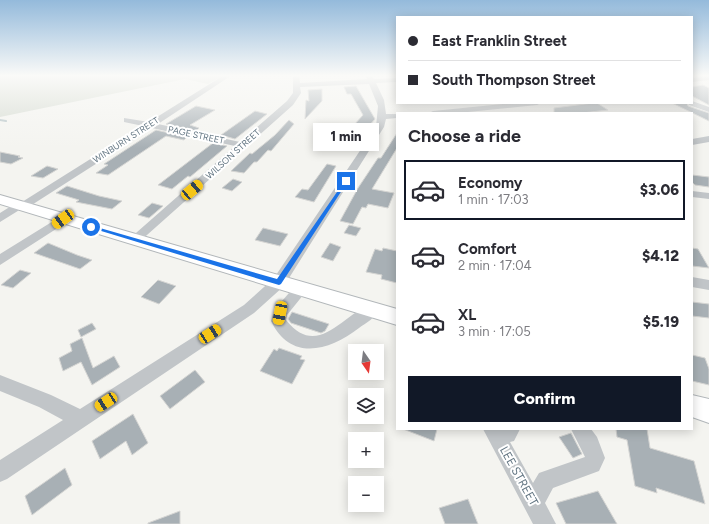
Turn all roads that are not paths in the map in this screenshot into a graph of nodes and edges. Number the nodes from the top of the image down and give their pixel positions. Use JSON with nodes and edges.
{"nodes":[{"id":1,"x":190,"y":99,"type":"edge"},
{"id":2,"x":292,"y":99,"type":"edge"},
{"id":3,"x":380,"y":99,"type":"edge"},
{"id":4,"x":693,"y":103,"type":"edge"},
{"id":5,"x":533,"y":104,"type":"edge"},
{"id":6,"x":522,"y":107,"type":"edge"},
{"id":7,"x":709,"y":110,"type":"edge"},
{"id":8,"x":455,"y":112,"type":"edge"},
{"id":9,"x":396,"y":116,"type":"edge"},
{"id":10,"x":383,"y":117,"type":"junction"},
{"id":11,"x":127,"y":120,"type":"dead end"},
{"id":12,"x":149,"y":125,"type":"junction"},
{"id":13,"x":709,"y":139,"type":"edge"},
{"id":14,"x":693,"y":142,"type":"edge"},
{"id":15,"x":243,"y":145,"type":"junction"},
{"id":16,"x":693,"y":194,"type":"edge"},
{"id":17,"x":709,"y":196,"type":"edge"},
{"id":18,"x":0,"y":199,"type":"edge"},
{"id":19,"x":22,"y":206,"type":"junction"},
{"id":20,"x":0,"y":218,"type":"edge"},
{"id":21,"x":63,"y":219,"type":"junction"},
{"id":22,"x":134,"y":240,"type":"junction"},
{"id":23,"x":0,"y":260,"type":"edge"},
{"id":24,"x":279,"y":282,"type":"junction"},
{"id":25,"x":693,"y":282,"type":"edge"},
{"id":26,"x":709,"y":285,"type":"edge"},
{"id":27,"x":301,"y":289,"type":"junction"},
{"id":28,"x":372,"y":310,"type":"junction"},
{"id":29,"x":396,"y":317,"type":"edge"},
{"id":30,"x":0,"y":383,"type":"edge"},
{"id":31,"x":693,"y":406,"type":"edge"},
{"id":32,"x":709,"y":411,"type":"edge"},
{"id":33,"x":80,"y":419,"type":"junction"},
{"id":34,"x":581,"y":430,"type":"edge"},
{"id":35,"x":500,"y":432,"type":"edge"},
{"id":36,"x":0,"y":472,"type":"edge"},
{"id":37,"x":533,"y":503,"type":"junction"},
{"id":38,"x":545,"y":524,"type":"edge"}],
"edges":[{"from":1,"to":12,"type":"street","name":"WINBURN STREET"},
{"from":2,"to":15,"type":"street","name":"WILSON STREET"},
{"from":3,"to":10,"type":"street"},
{"from":4,"to":7,"type":"street"},
{"from":5,"to":6,"type":"street"},
{"from":6,"to":8,"type":"street"},
{"from":9,"to":10,"type":"street"},
{"from":10,"to":24,"type":"street"},
{"from":11,"to":12,"type":"street","name":"PAGE STREET"},
{"from":12,"to":15,"type":"street","name":"PAGE STREET"},
{"from":12,"to":19,"type":"street","name":"WINBURN STREET"},
{"from":13,"to":14,"type":"street"},
{"from":15,"to":22,"type":"street","name":"WILSON STREET"},
{"from":16,"to":17,"type":"street"},
{"from":18,"to":19,"type":"main road"},
{"from":19,"to":20,"type":"street","name":"WINBURN STREET"},
{"from":19,"to":21,"type":"main road"},
{"from":21,"to":22,"type":"main road"},
{"from":21,"to":23,"type":"street"},
{"from":22,"to":24,"type":"main road"},
{"from":24,"to":27,"type":"main road"},
{"from":24,"to":33,"type":"street"},
{"from":25,"to":26,"type":"street"},
{"from":27,"to":28,"type":"main road"},
{"from":27,"to":28,"type":"street"},
{"from":28,"to":29,"type":"main road"},
{"from":30,"to":33,"type":"street"},
{"from":31,"to":32,"type":"main road"},
{"from":33,"to":36,"type":"street"},
{"from":34,"to":37,"type":"street"},
{"from":35,"to":37,"type":"street","name":"LEE STREET"},
{"from":37,"to":38,"type":"street","name":"LEE STREET"}]}
